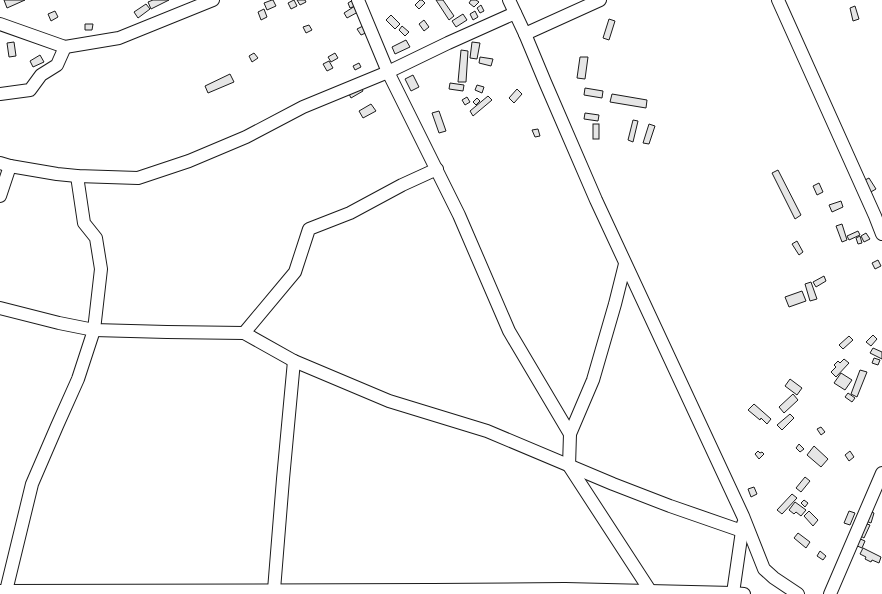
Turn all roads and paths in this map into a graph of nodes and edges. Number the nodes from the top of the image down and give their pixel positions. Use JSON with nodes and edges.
{"nodes":[{"id":1,"x":213,"y":0,"type":"edge"},
{"id":2,"x":358,"y":0,"type":"edge"},
{"id":3,"x":509,"y":0,"type":"edge"},
{"id":4,"x":600,"y":0,"type":"edge"},
{"id":5,"x":778,"y":0,"type":"edge"},
{"id":6,"x":515,"y":13,"type":"junction"},
{"id":7,"x":0,"y":24,"type":"edge"},
{"id":8,"x":525,"y":34,"type":"junction"},
{"id":9,"x":65,"y":47,"type":"junction"},
{"id":10,"x":388,"y":72,"type":"junction"},
{"id":11,"x":0,"y":94,"type":"edge"},
{"id":12,"x":5,"y":165,"type":"edge"},
{"id":13,"x":437,"y":169,"type":"junction"},
{"id":14,"x":77,"y":176,"type":"junction"},
{"id":15,"x":0,"y":196,"type":"edge"},
{"id":16,"x":882,"y":234,"type":"edge"},
{"id":17,"x":625,"y":264,"type":"junction"},
{"id":18,"x":0,"y":308,"type":"edge"},
{"id":19,"x":94,"y":330,"type":"junction"},
{"id":20,"x":244,"y":333,"type":"junction"},
{"id":21,"x":294,"y":361,"type":"junction"},
{"id":22,"x":570,"y":434,"type":"junction"},
{"id":23,"x":568,"y":466,"type":"junction"},
{"id":24,"x":882,"y":473,"type":"edge"},
{"id":25,"x":743,"y":516,"type":"junction"},
{"id":26,"x":742,"y":531,"type":"junction"},
{"id":27,"x":274,"y":590,"type":"junction"},
{"id":28,"x":3,"y":591,"type":"edge"},
{"id":29,"x":159,"y":592,"type":"edge"},
{"id":30,"x":294,"y":592,"type":"edge"},
{"id":31,"x":432,"y":592,"type":"edge"},
{"id":32,"x":565,"y":592,"type":"edge"},
{"id":33,"x":652,"y":592,"type":"junction"},
{"id":34,"x":739,"y":593,"type":"edge"},
{"id":35,"x":798,"y":594,"type":"edge"},
{"id":36,"x":830,"y":594,"type":"edge"}],
"edges":[{"from":1,"to":9,"type":"street"},
{"from":2,"to":10,"type":"street"},
{"from":3,"to":6,"type":"street"},
{"from":4,"to":8,"type":"street"},
{"from":5,"to":16,"type":"street"},
{"from":6,"to":8,"type":"street"},
{"from":6,"to":10,"type":"street"},
{"from":7,"to":9,"type":"street"},
{"from":8,"to":17,"type":"street"},
{"from":9,"to":11,"type":"street"},
{"from":10,"to":13,"type":"street"},
{"from":10,"to":14,"type":"street"},
{"from":12,"to":14,"type":"street"},
{"from":12,"to":15,"type":"street"},
{"from":13,"to":20,"type":"street"},
{"from":13,"to":22,"type":"street"},
{"from":14,"to":19,"type":"street"},
{"from":17,"to":22,"type":"street"},
{"from":17,"to":25,"type":"street"},
{"from":18,"to":19,"type":"street"},
{"from":19,"to":20,"type":"street"},
{"from":19,"to":28,"type":"street"},
{"from":20,"to":21,"type":"street"},
{"from":21,"to":23,"type":"street"},
{"from":21,"to":27,"type":"street"},
{"from":22,"to":23,"type":"street"},
{"from":23,"to":26,"type":"street"},
{"from":23,"to":33,"type":"street"},
{"from":24,"to":36,"type":"street"},
{"from":25,"to":26,"type":"street"},
{"from":25,"to":35,"type":"street"},
{"from":26,"to":34,"type":"street"},
{"from":27,"to":29,"type":"street"},
{"from":27,"to":30,"type":"street"},
{"from":28,"to":29,"type":"street"},
{"from":30,"to":31,"type":"street"},
{"from":31,"to":32,"type":"street"},
{"from":32,"to":33,"type":"street"},
{"from":33,"to":34,"type":"street"}]}
